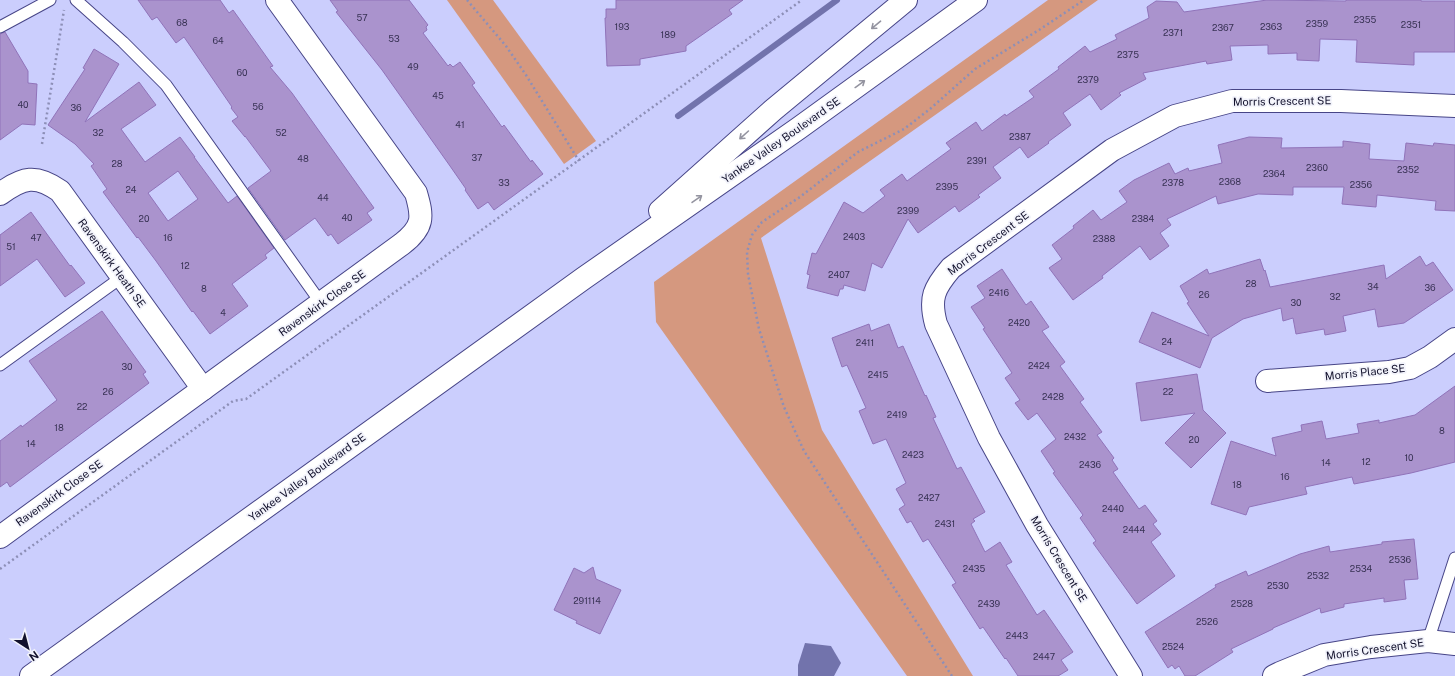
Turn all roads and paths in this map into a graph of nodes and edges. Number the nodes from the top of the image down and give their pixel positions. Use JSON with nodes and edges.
{"nodes":[{"id":1,"x":50,"y":0,"type":"edge"},
{"id":2,"x":76,"y":0,"type":"edge"},
{"id":3,"x":276,"y":0,"type":"edge"},
{"id":4,"x":467,"y":0,"type":"edge"},
{"id":5,"x":802,"y":0,"type":"edge"},
{"id":6,"x":906,"y":0,"type":"edge"},
{"id":7,"x":976,"y":0,"type":"edge"},
{"id":8,"x":1084,"y":0,"type":"edge"},
{"id":9,"x":64,"y":8,"type":"dead end"},
{"id":10,"x":0,"y":26,"type":"edge"},
{"id":11,"x":1455,"y":106,"type":"edge"},
{"id":12,"x":42,"y":144,"type":"dead end"},
{"id":13,"x":579,"y":161,"type":"junction"},
{"id":14,"x":0,"y":194,"type":"edge"},
{"id":15,"x":122,"y":277,"type":"junction"},
{"id":16,"x":584,"y":278,"type":"junction"},
{"id":17,"x":321,"y":303,"type":"junction"},
{"id":18,"x":1455,"y":339,"type":"edge"},
{"id":19,"x":0,"y":365,"type":"edge"},
{"id":20,"x":1267,"y":381,"type":"dead end"},
{"id":21,"x":203,"y":389,"type":"junction"},
{"id":22,"x":0,"y":536,"type":"edge"},
{"id":23,"x":1455,"y":558,"type":"edge"},
{"id":24,"x":0,"y":569,"type":"edge"},
{"id":25,"x":1428,"y":641,"type":"junction"},
{"id":26,"x":1455,"y":644,"type":"edge"},
{"id":27,"x":31,"y":676,"type":"edge"},
{"id":28,"x":952,"y":676,"type":"edge"},
{"id":29,"x":1131,"y":676,"type":"edge"},
{"id":30,"x":1274,"y":676,"type":"edge"}],
"edges":[{"from":1,"to":10,"type":"lane"},
{"from":2,"to":17,"type":"lane"},
{"from":3,"to":17,"type":"street","name":"Ravenskirk Close SE"},
{"from":4,"to":13,"type":"path"},
{"from":5,"to":13,"type":"path"},
{"from":6,"to":16,"type":"street","name":"Yankee Valley Boulevard SE","one_way":true},
{"from":16,"to":7,"type":"street","name":"Yankee Valley Boulevard SE","one_way":true},
{"from":8,"to":28,"type":"path"},
{"from":9,"to":12,"type":"path"},
{"from":11,"to":29,"type":"street","name":"Morris Crescent SE"},
{"from":13,"to":24,"type":"path"},
{"from":14,"to":15,"type":"street","name":"Ravenskirk Heath SE"},
{"from":15,"to":19,"type":"lane"},
{"from":15,"to":21,"type":"street","name":"Ravenskirk Heath SE"},
{"from":16,"to":27,"type":"street","name":"Yankee Valley Boulevard SE"},
{"from":17,"to":21,"type":"street","name":"Ravenskirk Close SE"},
{"from":18,"to":20,"type":"street","name":"Morris Place SE"},
{"from":21,"to":22,"type":"street","name":"Ravenskirk Close SE"},
{"from":23,"to":25,"type":"lane"},
{"from":25,"to":26,"type":"street","name":"Morris Crescent SE"},
{"from":25,"to":30,"type":"street","name":"Morris Crescent SE"}]}
